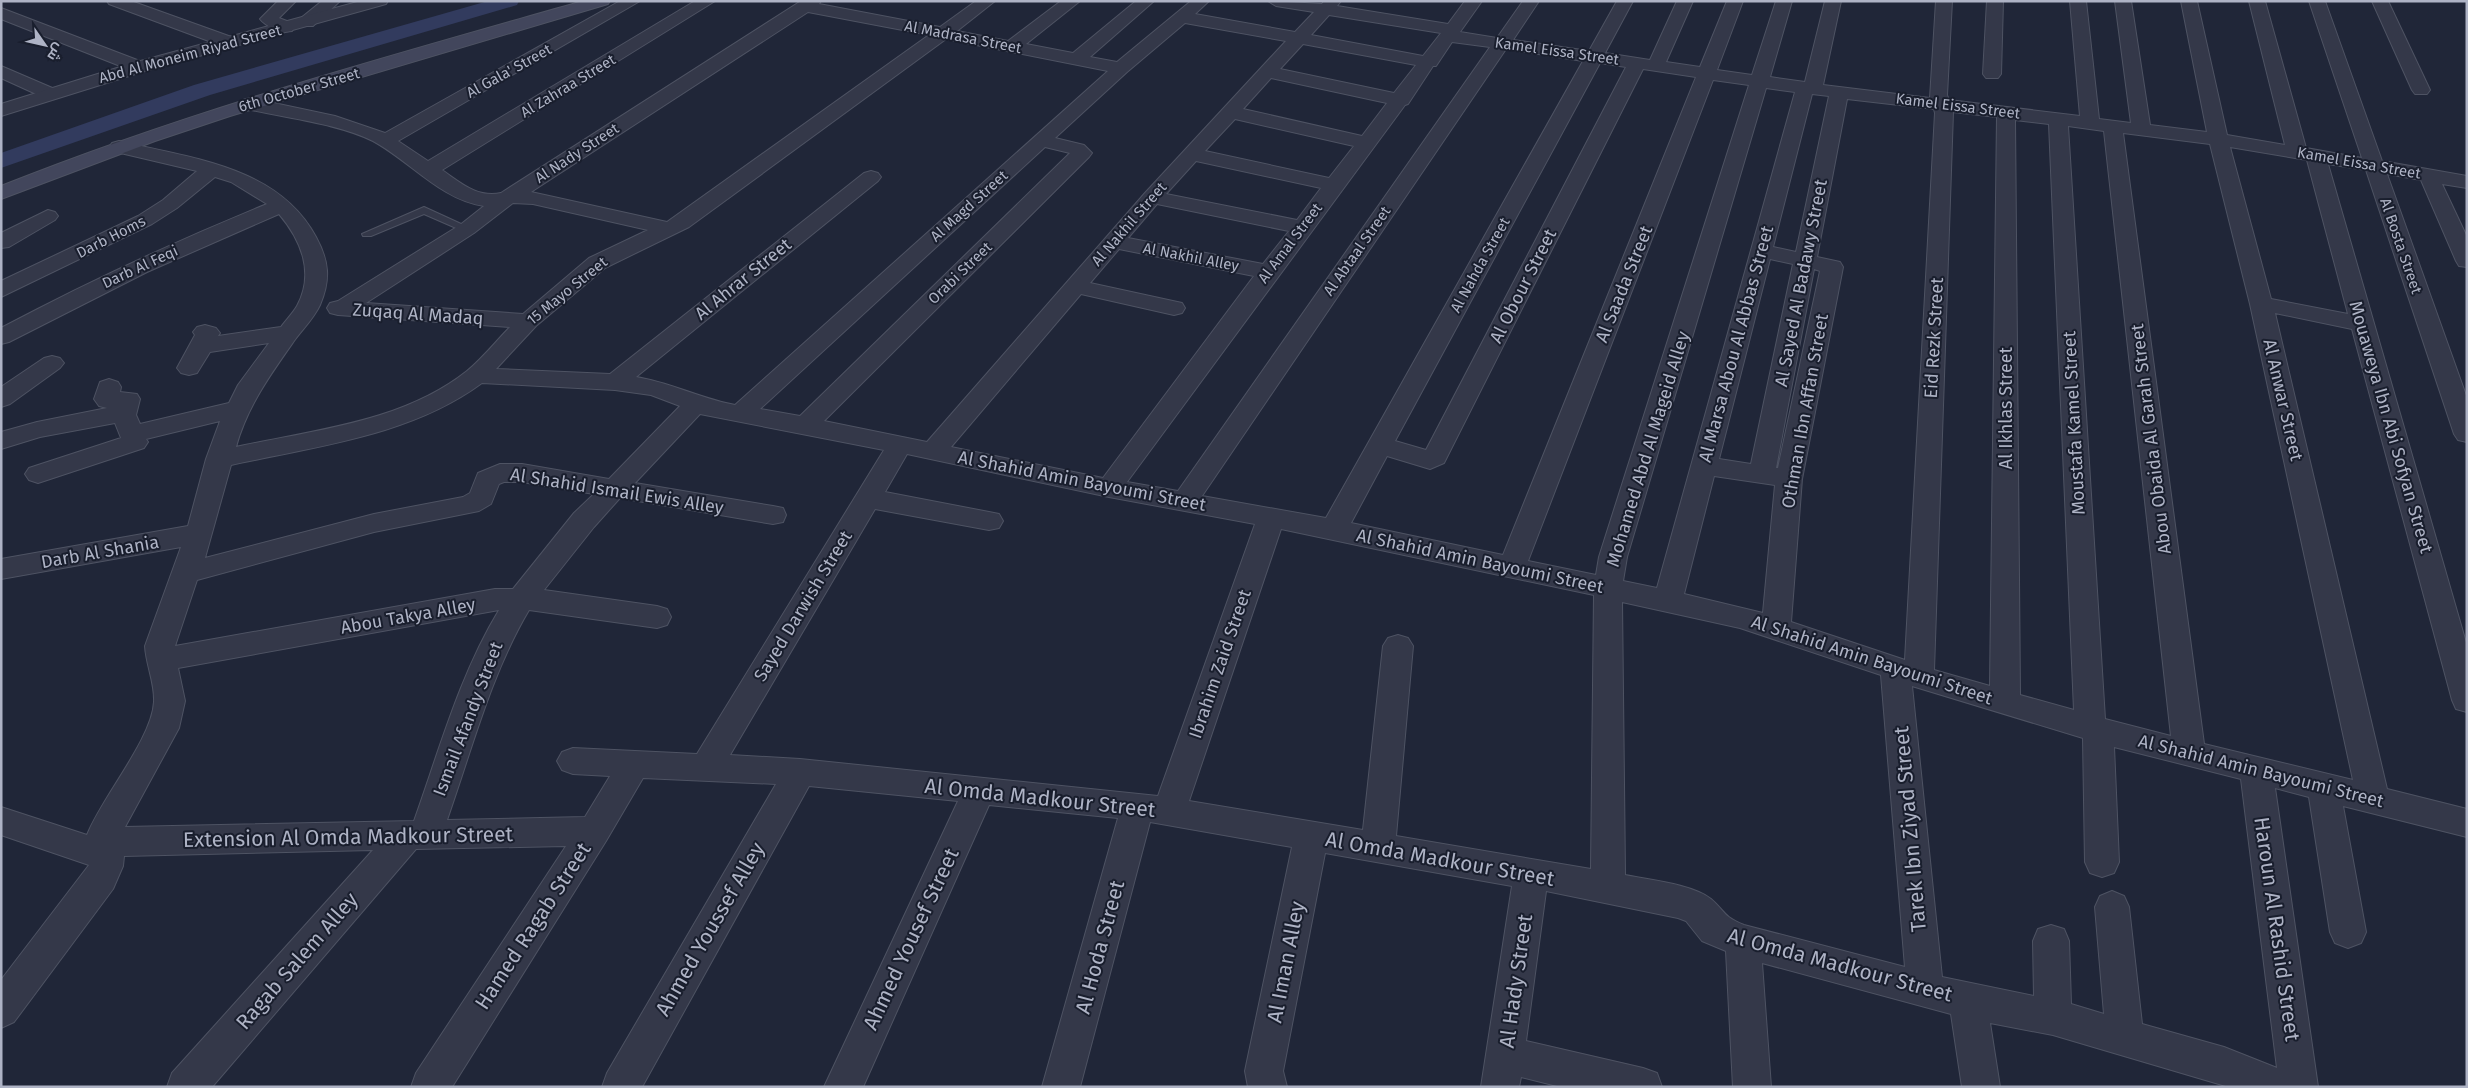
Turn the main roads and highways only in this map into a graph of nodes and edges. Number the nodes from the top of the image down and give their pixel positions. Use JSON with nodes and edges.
{"nodes":[{"id":1,"x":602,"y":1,"type":"edge"},
{"id":2,"x":1,"y":193,"type":"edge"}],
"edges":[{"from":1,"to":2,"type":"main road","name":"6th October Street"}]}
